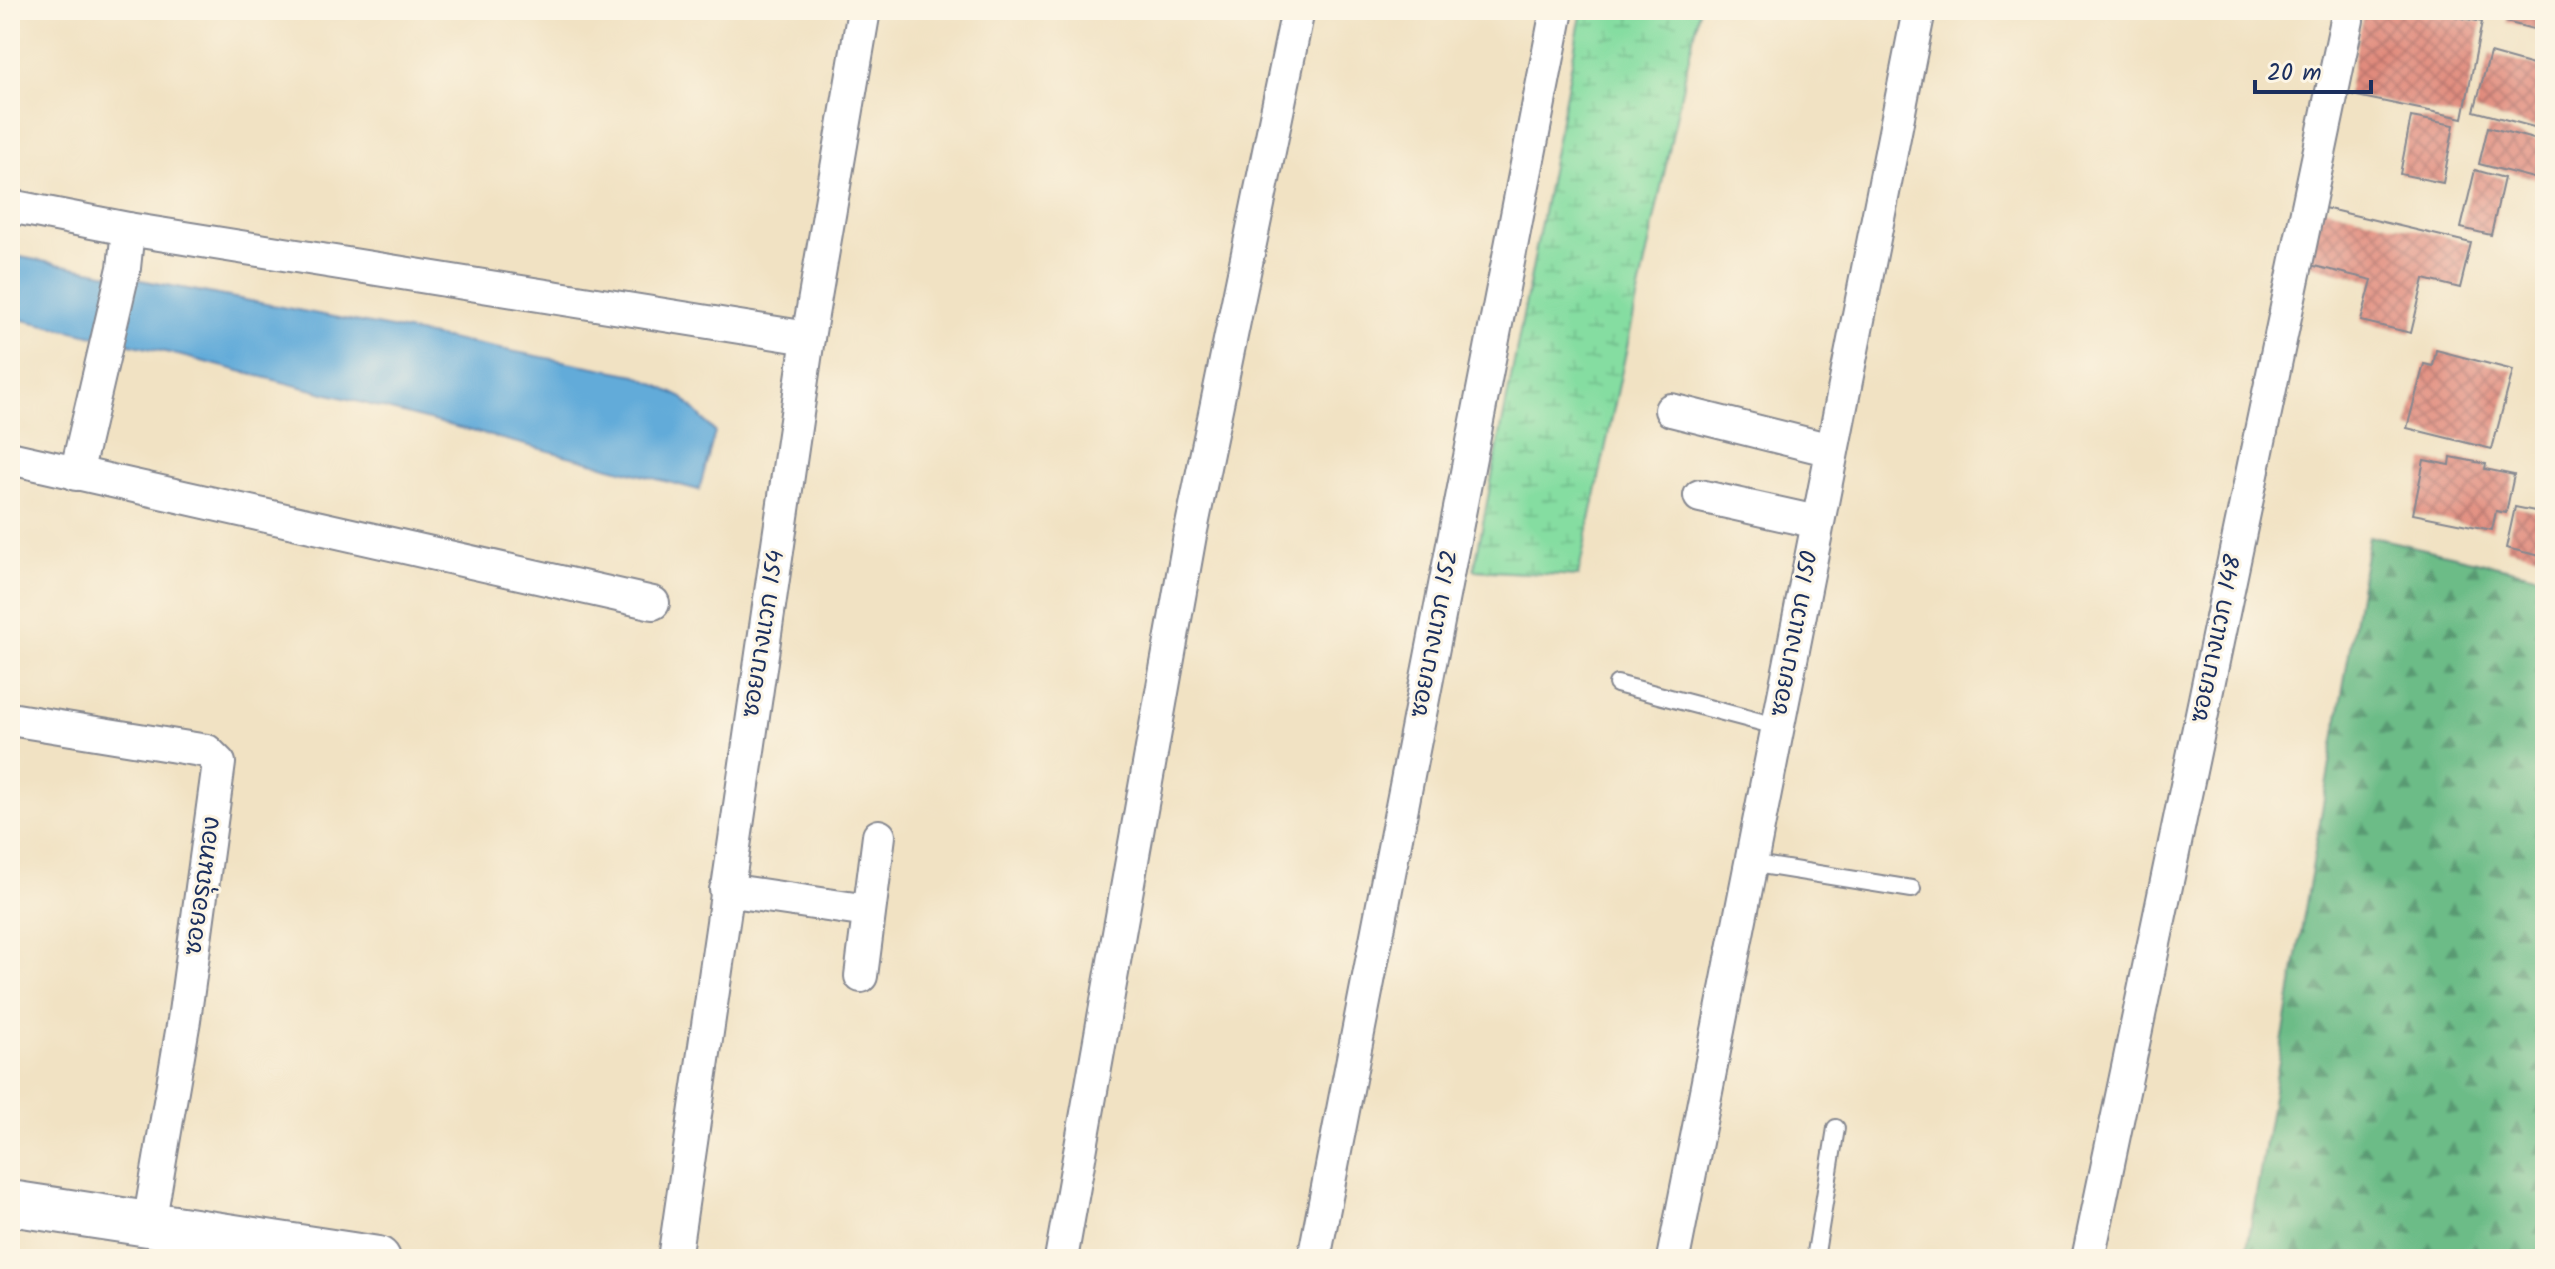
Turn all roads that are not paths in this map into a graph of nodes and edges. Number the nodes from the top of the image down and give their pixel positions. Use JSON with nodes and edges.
{"nodes":[{"id":1,"x":864,"y":10,"type":"edge"},
{"id":2,"x":1298,"y":10,"type":"edge"},
{"id":3,"x":1557,"y":10,"type":"edge"},
{"id":4,"x":1919,"y":10,"type":"edge"},
{"id":5,"x":2347,"y":20,"type":"dead end"},
{"id":6,"x":10,"y":206,"type":"edge"},
{"id":7,"x":128,"y":229,"type":"junction"},
{"id":8,"x":808,"y":338,"type":"junction"},
{"id":9,"x":1671,"y":410,"type":"dead end"},
{"id":10,"x":1831,"y":450,"type":"junction"},
{"id":11,"x":10,"y":458,"type":"edge"},
{"id":12,"x":76,"y":474,"type":"junction"},
{"id":13,"x":1700,"y":496,"type":"dead end"},
{"id":14,"x":1817,"y":522,"type":"junction"},
{"id":15,"x":653,"y":603,"type":"dead end"},
{"id":16,"x":1617,"y":684,"type":"dead end"},
{"id":17,"x":10,"y":719,"type":"edge"},
{"id":18,"x":1776,"y":726,"type":"junction"},
{"id":19,"x":879,"y":836,"type":"dead end"},
{"id":20,"x":1749,"y":863,"type":"junction"},
{"id":21,"x":1912,"y":889,"type":"dead end"},
{"id":22,"x":726,"y":890,"type":"junction"},
{"id":23,"x":868,"y":911,"type":"junction"},
{"id":24,"x":861,"y":976,"type":"dead end"},
{"id":25,"x":1836,"y":1128,"type":"dead end"},
{"id":26,"x":10,"y":1203,"type":"edge"},
{"id":27,"x":149,"y":1224,"type":"junction"},
{"id":28,"x":365,"y":1258,"type":"edge"},
{"id":29,"x":674,"y":1259,"type":"edge"},
{"id":30,"x":1061,"y":1259,"type":"edge"},
{"id":31,"x":1314,"y":1259,"type":"edge"},
{"id":32,"x":1673,"y":1259,"type":"edge"},
{"id":33,"x":1815,"y":1259,"type":"edge"},
{"id":34,"x":2088,"y":1259,"type":"edge"}],
"edges":[{"from":1,"to":8,"type":"street","name":"ซอยบางแวก 154"},
{"from":2,"to":30,"type":"street"},
{"from":3,"to":31,"type":"street","name":"ซอยบางแวก 152"},
{"from":4,"to":10,"type":"street","name":"ซอยบางแวก 150"},
{"from":5,"to":34,"type":"street","name":"ซอยบางแวก 148"},
{"from":6,"to":7,"type":"street"},
{"from":7,"to":8,"type":"street"},
{"from":7,"to":12,"type":"street"},
{"from":8,"to":22,"type":"street","name":"ซอยบางแวก 154"},
{"from":9,"to":10,"type":"street"},
{"from":10,"to":14,"type":"street","name":"ซอยบางแวก 150"},
{"from":11,"to":12,"type":"street"},
{"from":12,"to":15,"type":"street"},
{"from":13,"to":14,"type":"street"},
{"from":14,"to":18,"type":"street","name":"ซอยบางแวก 150"},
{"from":16,"to":18,"type":"lane"},
{"from":17,"to":27,"type":"street","name":"ซอยอรุณทอง"},
{"from":18,"to":20,"type":"street","name":"ซอยบางแวก 150"},
{"from":19,"to":23,"type":"street"},
{"from":20,"to":21,"type":"lane"},
{"from":20,"to":32,"type":"street","name":"ซอยบางแวก 150"},
{"from":22,"to":23,"type":"street"},
{"from":22,"to":29,"type":"street","name":"ซอยบางแวก 154"},
{"from":23,"to":24,"type":"street"},
{"from":25,"to":33,"type":"lane"},
{"from":26,"to":27,"type":"main road"},
{"from":27,"to":28,"type":"main road"}]}
